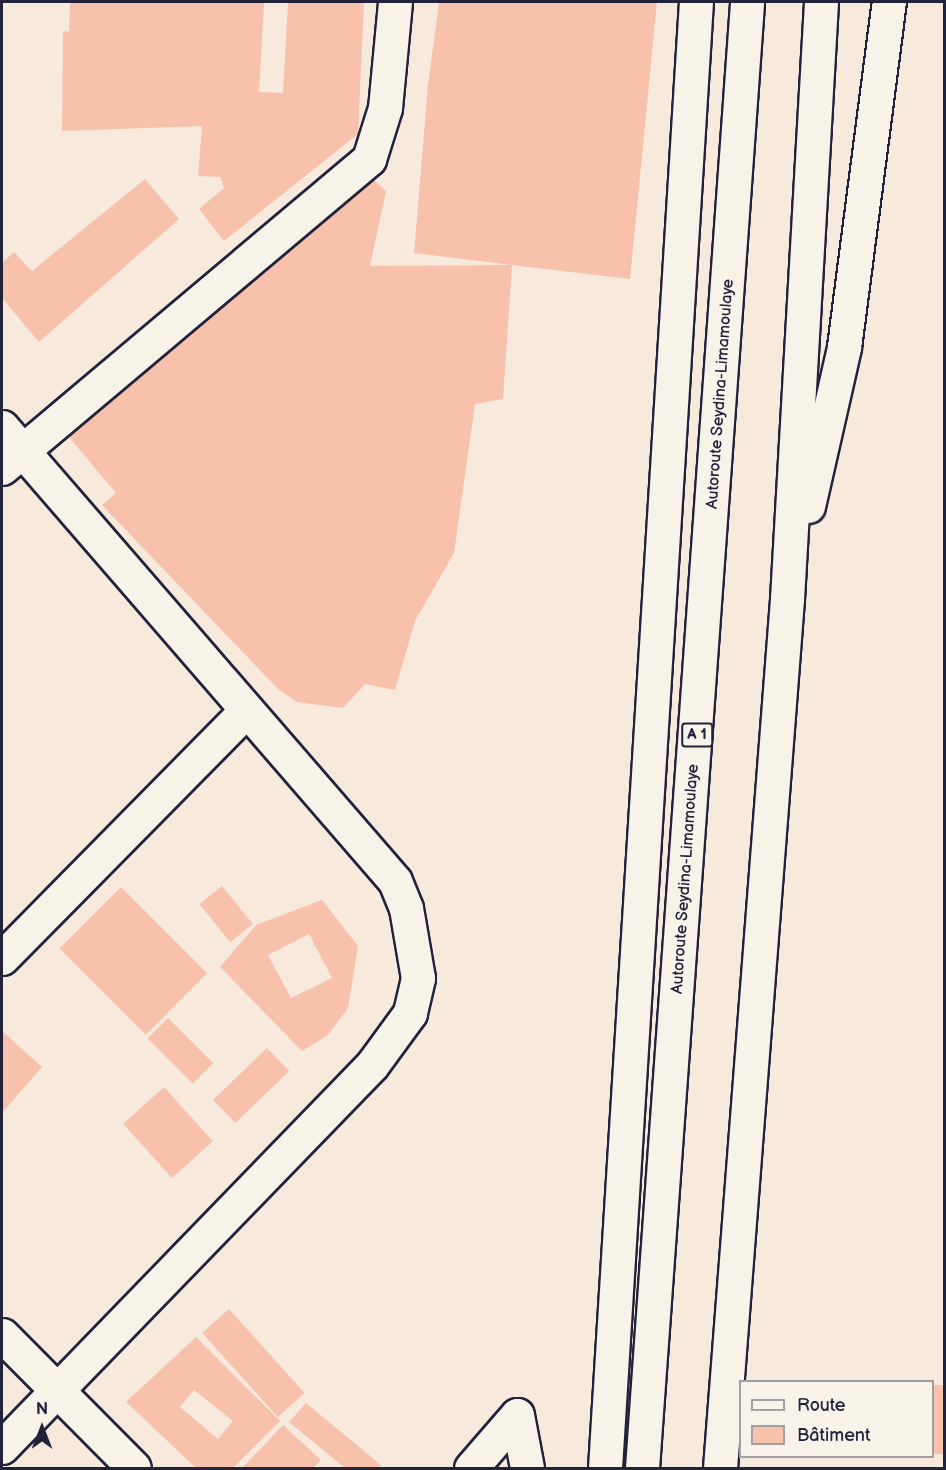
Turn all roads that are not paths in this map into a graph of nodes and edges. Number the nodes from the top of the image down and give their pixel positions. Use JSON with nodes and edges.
{"nodes":[{"id":1,"x":395,"y":2,"type":"edge"},
{"id":2,"x":696,"y":2,"type":"edge"},
{"id":3,"x":747,"y":2,"type":"edge"},
{"id":4,"x":821,"y":2,"type":"edge"},
{"id":5,"x":889,"y":2,"type":"edge"},
{"id":6,"x":8,"y":448,"type":"edge"},
{"id":7,"x":787,"y":599,"type":"junction"},
{"id":8,"x":245,"y":712,"type":"junction"},
{"id":9,"x":2,"y":958,"type":"edge"},
{"id":10,"x":2,"y":1335,"type":"edge"},
{"id":11,"x":56,"y":1391,"type":"junction"},
{"id":12,"x":2,"y":1447,"type":"edge"},
{"id":13,"x":134,"y":1468,"type":"edge"},
{"id":14,"x":471,"y":1468,"type":"edge"},
{"id":15,"x":527,"y":1468,"type":"edge"},
{"id":16,"x":605,"y":1468,"type":"edge"},
{"id":17,"x":642,"y":1468,"type":"edge"},
{"id":18,"x":720,"y":1468,"type":"edge"}],
"edges":[{"from":1,"to":6,"type":"main road"},
{"from":2,"to":16,"type":"main road"},
{"from":3,"to":17,"type":"main road","name":"Autoroute Seydina-Limamoulaye","number":"A 1"},
{"from":4,"to":7,"type":"main road"},
{"from":5,"to":7,"type":"main road"},
{"from":6,"to":8,"type":"main road"},
{"from":7,"to":18,"type":"main road"},
{"from":8,"to":9,"type":"main road"},
{"from":8,"to":11,"type":"main road"},
{"from":10,"to":11,"type":"main road"},
{"from":11,"to":12,"type":"main road"},
{"from":11,"to":13,"type":"main road"},
{"from":14,"to":15,"type":"main road"}]}
